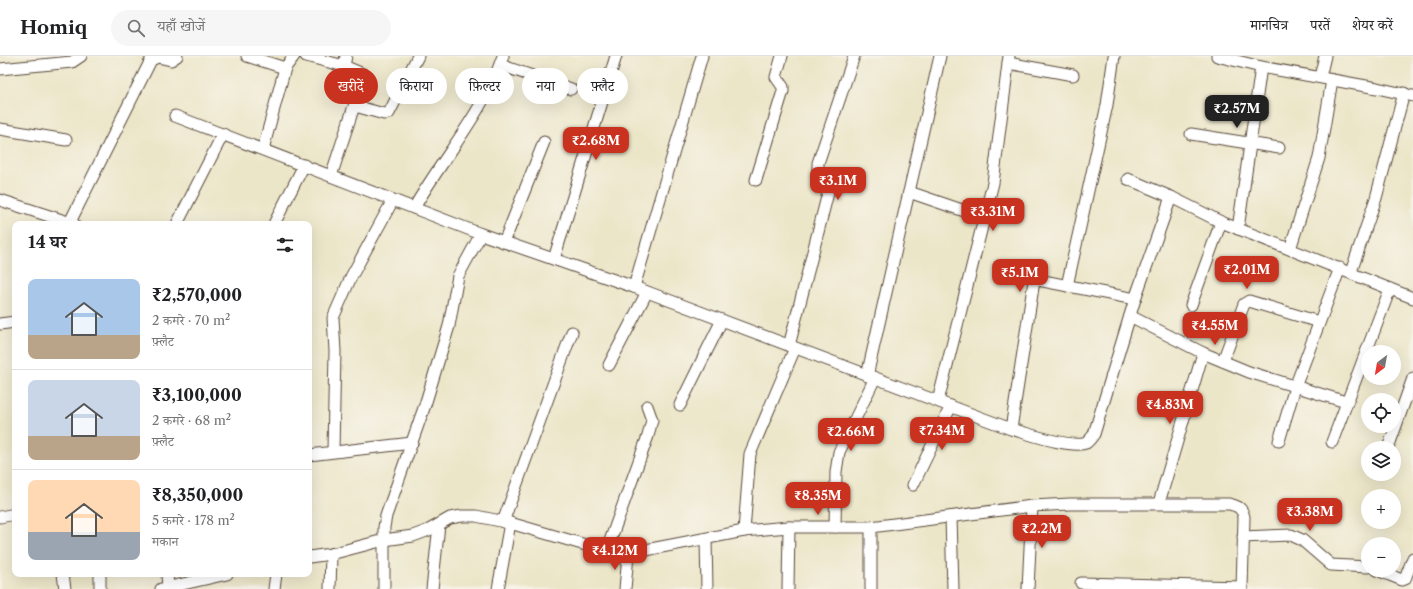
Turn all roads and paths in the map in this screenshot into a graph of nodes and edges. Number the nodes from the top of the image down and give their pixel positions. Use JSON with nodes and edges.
{"nodes":[{"id":1,"x":81,"y":56,"type":"edge"},
{"id":2,"x":177,"y":56,"type":"edge"},
{"id":3,"x":247,"y":56,"type":"edge"},
{"id":4,"x":294,"y":56,"type":"edge"},
{"id":5,"x":306,"y":56,"type":"edge"},
{"id":6,"x":418,"y":56,"type":"edge"},
{"id":7,"x":616,"y":56,"type":"edge"},
{"id":8,"x":702,"y":56,"type":"edge"},
{"id":9,"x":782,"y":56,"type":"edge"},
{"id":10,"x":854,"y":56,"type":"edge"},
{"id":11,"x":940,"y":56,"type":"edge"},
{"id":12,"x":1114,"y":56,"type":"edge"},
{"id":13,"x":1217,"y":56,"type":"edge"},
{"id":14,"x":1325,"y":56,"type":"edge"},
{"id":15,"x":1009,"y":59,"type":"edge"},
{"id":16,"x":502,"y":60,"type":"edge"},
{"id":17,"x":345,"y":61,"type":"edge"},
{"id":18,"x":1262,"y":67,"type":"junction"},
{"id":19,"x":285,"y":68,"type":"junction"},
{"id":20,"x":0,"y":69,"type":"edge"},
{"id":21,"x":1073,"y":75,"type":"dead end"},
{"id":22,"x":1320,"y":78,"type":"junction"},
{"id":23,"x":1332,"y":80,"type":"junction"},
{"id":24,"x":571,"y":89,"type":"dead end"},
{"id":25,"x":1408,"y":95,"type":"edge"},
{"id":26,"x":355,"y":106,"type":"junction"},
{"id":27,"x":175,"y":116,"type":"dead end"},
{"id":28,"x":0,"y":129,"type":"edge"},
{"id":29,"x":223,"y":134,"type":"junction"},
{"id":30,"x":1191,"y":134,"type":"dead end"},
{"id":31,"x":66,"y":140,"type":"dead end"},
{"id":32,"x":544,"y":142,"type":"dead end"},
{"id":33,"x":1251,"y":143,"type":"junction"},
{"id":34,"x":1279,"y":148,"type":"dead end"},
{"id":35,"x":263,"y":149,"type":"junction"},
{"id":36,"x":304,"y":165,"type":"junction"},
{"id":37,"x":331,"y":176,"type":"junction"},
{"id":38,"x":1128,"y":179,"type":"dead end"},
{"id":39,"x":756,"y":180,"type":"dead end"},
{"id":40,"x":909,"y":192,"type":"junction"},
{"id":41,"x":1171,"y":197,"type":"junction"},
{"id":42,"x":0,"y":200,"type":"edge"},
{"id":43,"x":393,"y":200,"type":"junction"},
{"id":44,"x":414,"y":208,"type":"junction"},
{"id":45,"x":985,"y":218,"type":"junction"},
{"id":46,"x":65,"y":221,"type":"edge"},
{"id":47,"x":72,"y":221,"type":"edge"},
{"id":48,"x":179,"y":221,"type":"edge"},
{"id":49,"x":276,"y":221,"type":"edge"},
{"id":50,"x":1221,"y":222,"type":"junction"},
{"id":51,"x":1238,"y":229,"type":"junction"},
{"id":52,"x":480,"y":234,"type":"junction"},
{"id":53,"x":504,"y":242,"type":"junction"},
{"id":54,"x":1290,"y":249,"type":"junction"},
{"id":55,"x":554,"y":259,"type":"junction"},
{"id":56,"x":1345,"y":270,"type":"junction"},
{"id":57,"x":1068,"y":286,"type":"junction"},
{"id":58,"x":634,"y":287,"type":"junction"},
{"id":59,"x":1390,"y":289,"type":"junction"},
{"id":60,"x":648,"y":292,"type":"junction"},
{"id":61,"x":1413,"y":298,"type":"edge"},
{"id":62,"x":1135,"y":299,"type":"junction"},
{"id":63,"x":1192,"y":305,"type":"dead end"},
{"id":64,"x":1130,"y":316,"type":"junction"},
{"id":65,"x":722,"y":320,"type":"junction"},
{"id":66,"x":12,"y":322,"type":"edge"},
{"id":67,"x":1319,"y":322,"type":"junction"},
{"id":68,"x":0,"y":324,"type":"edge"},
{"id":69,"x":572,"y":332,"type":"dead end"},
{"id":70,"x":792,"y":347,"type":"junction"},
{"id":71,"x":1203,"y":353,"type":"junction"},
{"id":72,"x":1223,"y":361,"type":"junction"},
{"id":73,"x":609,"y":365,"type":"dead end"},
{"id":74,"x":871,"y":377,"type":"junction"},
{"id":75,"x":1413,"y":378,"type":"edge"},
{"id":76,"x":1295,"y":387,"type":"junction"},
{"id":77,"x":938,"y":401,"type":"junction"},
{"id":78,"x":1346,"y":402,"type":"junction"},
{"id":79,"x":680,"y":405,"type":"dead end"},
{"id":80,"x":647,"y":406,"type":"dead end"},
{"id":81,"x":951,"y":406,"type":"junction"},
{"id":82,"x":1011,"y":429,"type":"junction"},
{"id":83,"x":1279,"y":441,"type":"dead end"},
{"id":84,"x":1390,"y":441,"type":"edge"},
{"id":85,"x":1332,"y":442,"type":"dead end"},
{"id":86,"x":412,"y":443,"type":"junction"},
{"id":87,"x":333,"y":451,"type":"junction"},
{"id":88,"x":312,"y":454,"type":"edge"},
{"id":89,"x":913,"y":485,"type":"dead end"},
{"id":90,"x":1159,"y":503,"type":"junction"},
{"id":91,"x":1032,"y":506,"type":"junction"},
{"id":92,"x":12,"y":515,"type":"edge"},
{"id":93,"x":0,"y":517,"type":"edge"},
{"id":94,"x":951,"y":517,"type":"junction"},
{"id":95,"x":506,"y":523,"type":"junction"},
{"id":96,"x":439,"y":525,"type":"junction"},
{"id":97,"x":789,"y":527,"type":"junction"},
{"id":98,"x":835,"y":527,"type":"junction"},
{"id":99,"x":871,"y":527,"type":"junction"},
{"id":100,"x":744,"y":532,"type":"junction"},
{"id":101,"x":1243,"y":537,"type":"junction"},
{"id":102,"x":706,"y":539,"type":"junction"},
{"id":103,"x":384,"y":540,"type":"junction"},
{"id":104,"x":606,"y":552,"type":"junction"},
{"id":105,"x":331,"y":554,"type":"junction"},
{"id":106,"x":628,"y":555,"type":"junction"},
{"id":107,"x":312,"y":557,"type":"edge"},
{"id":108,"x":1413,"y":558,"type":"edge"},
{"id":109,"x":1361,"y":567,"type":"edge"},
{"id":110,"x":63,"y":577,"type":"edge"},
{"id":111,"x":100,"y":577,"type":"edge"},
{"id":112,"x":167,"y":577,"type":"edge"},
{"id":113,"x":219,"y":577,"type":"edge"},
{"id":114,"x":276,"y":577,"type":"edge"},
{"id":115,"x":1394,"y":577,"type":"edge"},
{"id":116,"x":1081,"y":583,"type":"dead end"},
{"id":117,"x":199,"y":584,"type":"edge"},
{"id":118,"x":165,"y":588,"type":"edge"},
{"id":119,"x":1242,"y":588,"type":"edge"},
{"id":120,"x":65,"y":589,"type":"edge"},
{"id":121,"x":100,"y":589,"type":"edge"},
{"id":122,"x":274,"y":589,"type":"edge"},
{"id":123,"x":330,"y":589,"type":"edge"},
{"id":124,"x":384,"y":589,"type":"edge"},
{"id":125,"x":432,"y":589,"type":"edge"},
{"id":126,"x":498,"y":589,"type":"edge"},
{"id":127,"x":625,"y":589,"type":"edge"},
{"id":128,"x":707,"y":589,"type":"edge"},
{"id":129,"x":788,"y":589,"type":"edge"},
{"id":130,"x":871,"y":589,"type":"edge"},
{"id":131,"x":953,"y":589,"type":"edge"},
{"id":132,"x":1028,"y":589,"type":"edge"}],
"edges":[{"from":1,"to":20,"type":"street"},
{"from":2,"to":47,"type":"street"},
{"from":3,"to":19,"type":"street"},
{"from":4,"to":19,"type":"street"},
{"from":5,"to":17,"type":"street"},
{"from":6,"to":26,"type":"street"},
{"from":7,"to":55,"type":"street"},
{"from":8,"to":58,"type":"street"},
{"from":9,"to":39,"type":"street"},
{"from":10,"to":70,"type":"street"},
{"from":11,"to":40,"type":"street"},
{"from":12,"to":57,"type":"street"},
{"from":13,"to":18,"type":"street"},
{"from":14,"to":22,"type":"street"},
{"from":15,"to":21,"type":"street"},
{"from":15,"to":45,"type":"street"},
{"from":16,"to":24,"type":"street"},
{"from":16,"to":44,"type":"street"},
{"from":17,"to":26,"type":"street"},
{"from":18,"to":22,"type":"street"},
{"from":18,"to":33,"type":"street"},
{"from":19,"to":35,"type":"street"},
{"from":22,"to":23,"type":"street"},
{"from":23,"to":25,"type":"street"},
{"from":23,"to":54,"type":"street"},
{"from":25,"to":56,"type":"street"},
{"from":26,"to":37,"type":"street"},
{"from":27,"to":29,"type":"street"},
{"from":28,"to":31,"type":"street"},
{"from":29,"to":35,"type":"street"},
{"from":29,"to":48,"type":"street"},
{"from":30,"to":33,"type":"street"},
{"from":32,"to":53,"type":"street"},
{"from":33,"to":34,"type":"street"},
{"from":33,"to":51,"type":"street"},
{"from":35,"to":36,"type":"street"},
{"from":36,"to":37,"type":"street"},
{"from":36,"to":49,"type":"street"},
{"from":37,"to":43,"type":"street"},
{"from":38,"to":41,"type":"street"},
{"from":40,"to":45,"type":"street"},
{"from":40,"to":74,"type":"street"},
{"from":41,"to":50,"type":"street"},
{"from":41,"to":62,"type":"street"},
{"from":42,"to":46,"type":"street"},
{"from":43,"to":44,"type":"street"},
{"from":43,"to":87,"type":"street"},
{"from":44,"to":52,"type":"street"},
{"from":45,"to":77,"type":"street"},
{"from":50,"to":51,"type":"street"},
{"from":50,"to":63,"type":"street"},
{"from":51,"to":54,"type":"street"},
{"from":52,"to":53,"type":"street"},
{"from":52,"to":86,"type":"street"},
{"from":53,"to":55,"type":"street"},
{"from":54,"to":56,"type":"street"},
{"from":55,"to":58,"type":"street"},
{"from":56,"to":59,"type":"street"},
{"from":56,"to":67,"type":"street"},
{"from":57,"to":62,"type":"street"},
{"from":57,"to":82,"type":"street"},
{"from":58,"to":60,"type":"street"},
{"from":59,"to":61,"type":"street"},
{"from":59,"to":78,"type":"street"},
{"from":60,"to":65,"type":"street"},
{"from":60,"to":73,"type":"street"},
{"from":62,"to":64,"type":"street"},
{"from":64,"to":71,"type":"street"},
{"from":64,"to":82,"type":"street"},
{"from":65,"to":70,"type":"street"},
{"from":65,"to":79,"type":"street"},
{"from":66,"to":68,"type":"street"},
{"from":67,"to":72,"type":"street"},
{"from":67,"to":76,"type":"street"},
{"from":69,"to":95,"type":"street"},
{"from":70,"to":74,"type":"street"},
{"from":70,"to":100,"type":"street"},
{"from":71,"to":72,"type":"street"},
{"from":71,"to":90,"type":"street"},
{"from":72,"to":76,"type":"street"},
{"from":74,"to":77,"type":"street"},
{"from":74,"to":98,"type":"street"},
{"from":75,"to":84,"type":"street"},
{"from":76,"to":78,"type":"street"},
{"from":76,"to":83,"type":"street"},
{"from":77,"to":81,"type":"street"},
{"from":78,"to":85,"type":"street"},
{"from":80,"to":104,"type":"street"},
{"from":81,"to":82,"type":"street"},
{"from":81,"to":89,"type":"street"},
{"from":86,"to":87,"type":"street"},
{"from":86,"to":103,"type":"street"},
{"from":87,"to":88,"type":"street"},
{"from":90,"to":91,"type":"street"},
{"from":90,"to":101,"type":"street"},
{"from":91,"to":94,"type":"street"},
{"from":91,"to":132,"type":"street"},
{"from":92,"to":93,"type":"street"},
{"from":94,"to":99,"type":"street"},
{"from":94,"to":131,"type":"street"},
{"from":95,"to":96,"type":"street"},
{"from":95,"to":104,"type":"street"},
{"from":95,"to":126,"type":"street"},
{"from":96,"to":103,"type":"street"},
{"from":96,"to":125,"type":"street"},
{"from":97,"to":98,"type":"street"},
{"from":97,"to":100,"type":"street"},
{"from":97,"to":129,"type":"street"},
{"from":98,"to":99,"type":"street"},
{"from":99,"to":130,"type":"street"},
{"from":100,"to":102,"type":"street"},
{"from":101,"to":109,"type":"street"},
{"from":101,"to":119,"type":"street"},
{"from":102,"to":106,"type":"street"},
{"from":102,"to":128,"type":"street"},
{"from":103,"to":105,"type":"street"},
{"from":103,"to":124,"type":"street"},
{"from":104,"to":106,"type":"street"},
{"from":105,"to":107,"type":"street"},
{"from":105,"to":123,"type":"street"},
{"from":106,"to":127,"type":"street"},
{"from":108,"to":115,"type":"street"},
{"from":110,"to":120,"type":"street"},
{"from":111,"to":121,"type":"street"},
{"from":112,"to":118,"type":"street"},
{"from":113,"to":117,"type":"street"},
{"from":114,"to":122,"type":"street"},
{"from":116,"to":119,"type":"street"},
{"from":117,"to":118,"type":"street"}]}
